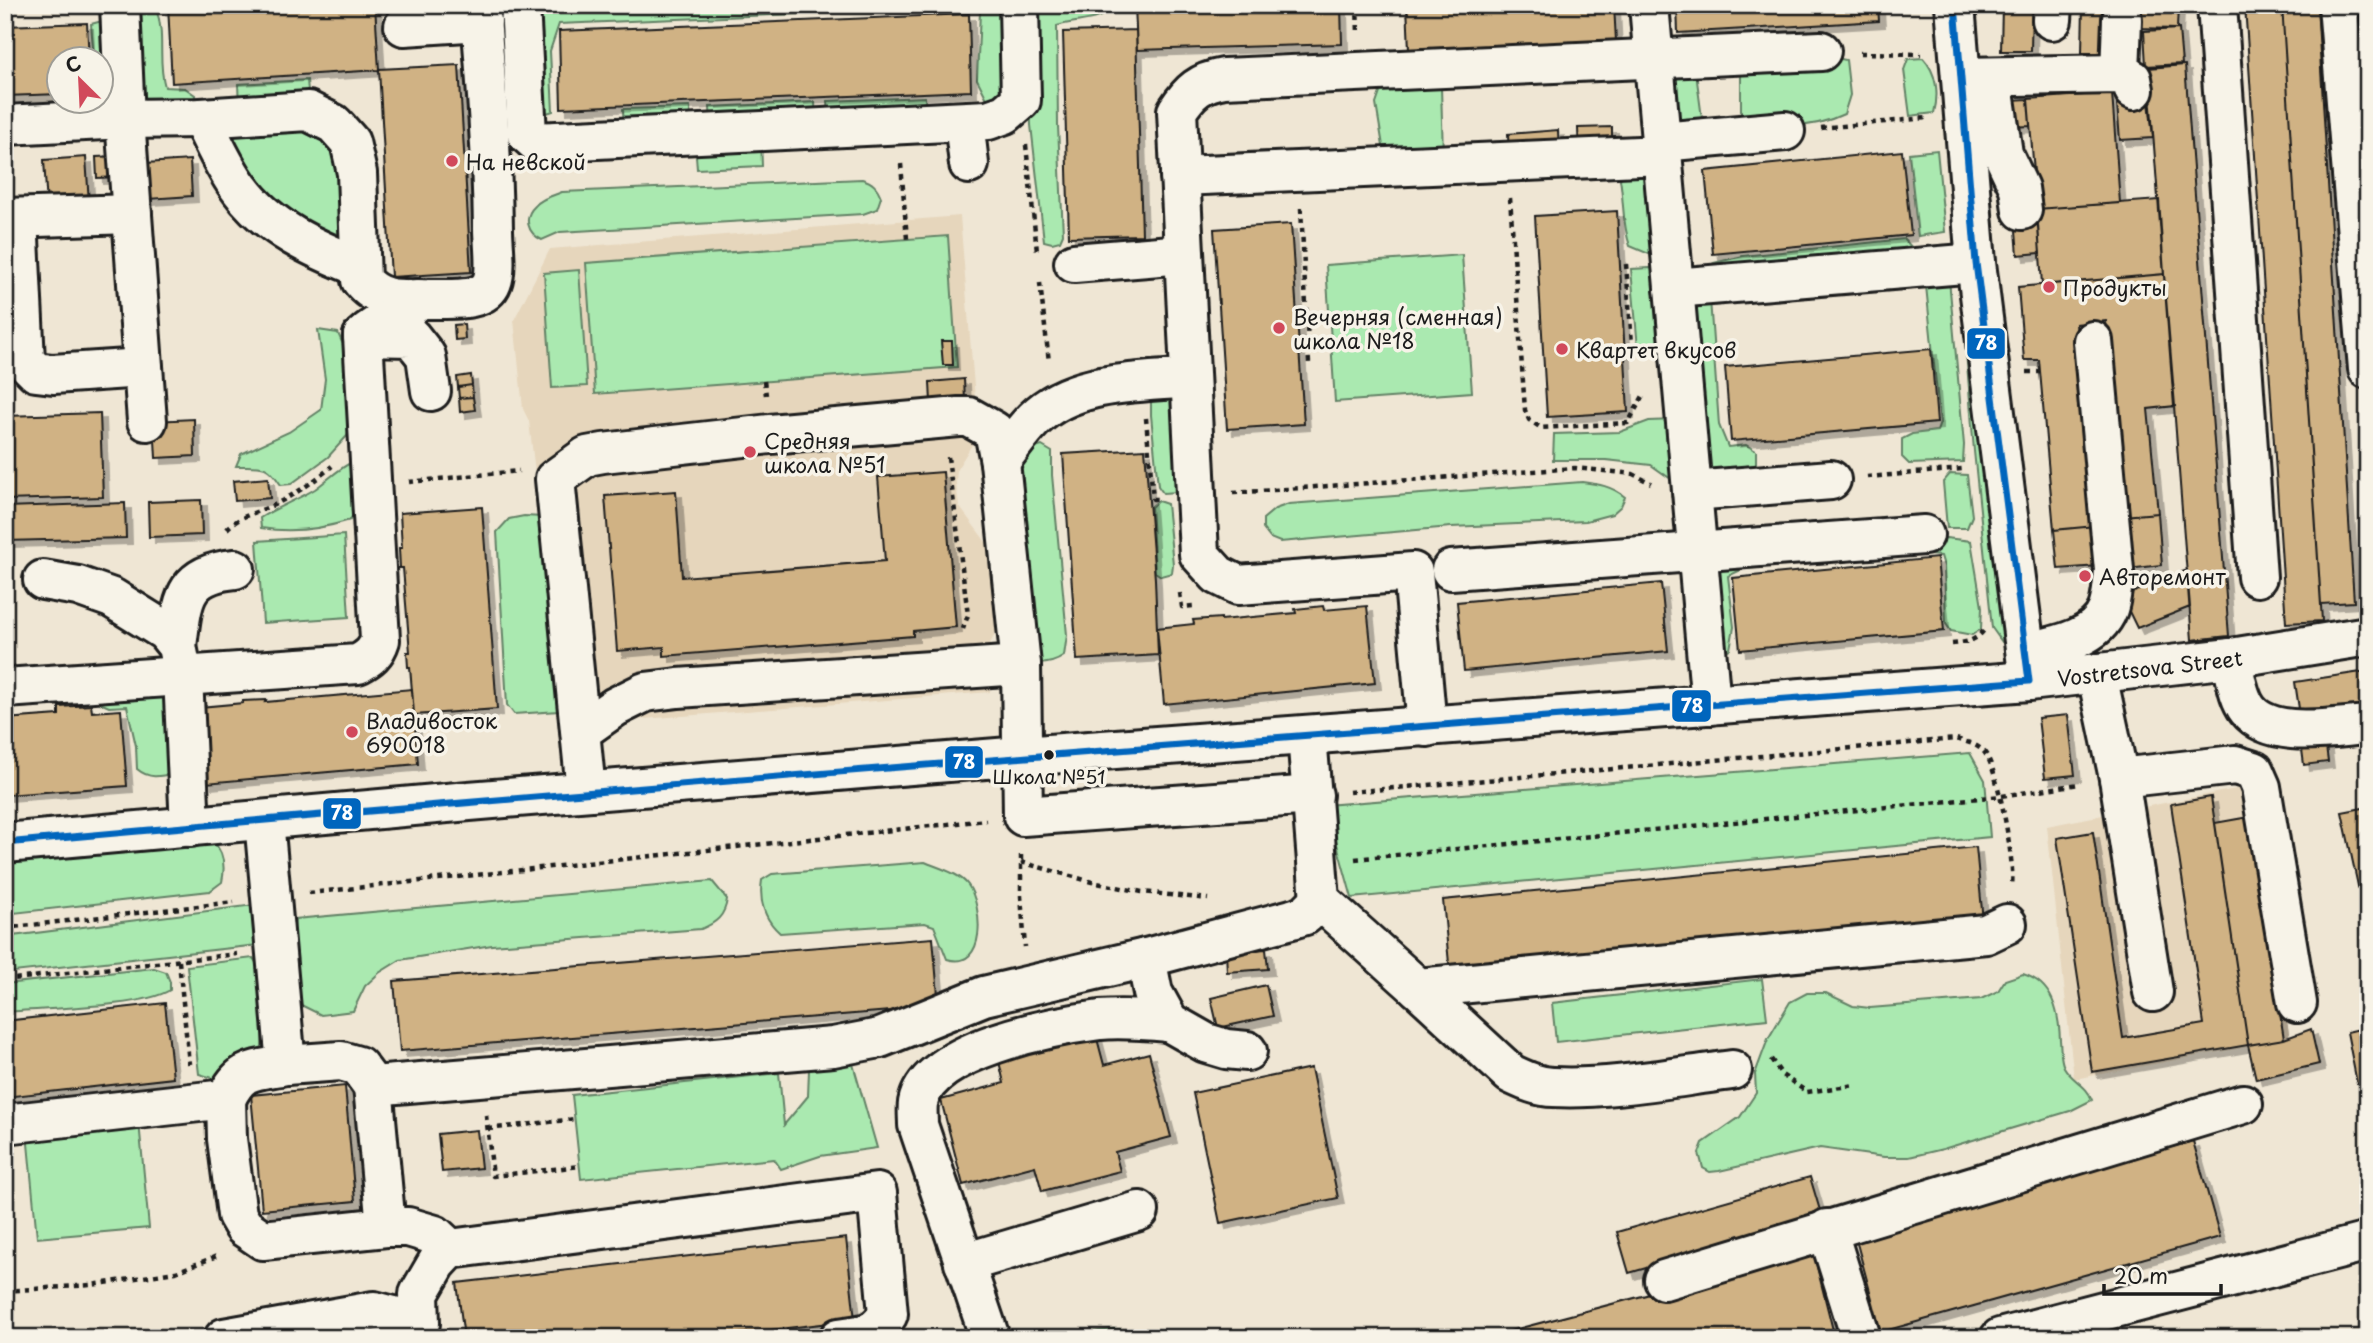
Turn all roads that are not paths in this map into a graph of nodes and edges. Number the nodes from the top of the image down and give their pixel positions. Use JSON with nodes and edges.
{"nodes":[{"id":1,"x":120,"y":5,"type":"edge"},
{"id":2,"x":520,"y":5,"type":"edge"},
{"id":3,"x":1019,"y":5,"type":"edge"},
{"id":4,"x":1648,"y":5,"type":"edge"},
{"id":5,"x":1955,"y":5,"type":"edge"},
{"id":6,"x":2217,"y":5,"type":"edge"},
{"id":7,"x":2338,"y":5,"type":"edge"},
{"id":8,"x":481,"y":13,"type":"edge"},
{"id":9,"x":2122,"y":19,"type":"dead end"},
{"id":10,"x":404,"y":26,"type":"dead end"},
{"id":11,"x":1821,"y":51,"type":"road end"},
{"id":12,"x":1653,"y":59,"type":"junction"},
{"id":13,"x":1976,"y":77,"type":"junction"},
{"id":14,"x":201,"y":118,"type":"junction"},
{"id":15,"x":125,"y":119,"type":"junction"},
{"id":16,"x":975,"y":121,"type":"junction"},
{"id":17,"x":5,"y":125,"type":"edge"},
{"id":18,"x":1785,"y":131,"type":"road end"},
{"id":19,"x":1661,"y":149,"type":"junction"},
{"id":20,"x":968,"y":164,"type":"dead end"},
{"id":21,"x":1180,"y":176,"type":"junction"},
{"id":22,"x":2022,"y":210,"type":"dead end"},
{"id":23,"x":132,"y":214,"type":"junction"},
{"id":24,"x":12,"y":218,"type":"edge"},
{"id":25,"x":1184,"y":254,"type":"junction"},
{"id":26,"x":1976,"y":263,"type":"junction"},
{"id":27,"x":1056,"y":264,"type":"road end"},
{"id":28,"x":360,"y":267,"type":"junction"},
{"id":29,"x":1674,"y":288,"type":"junction"},
{"id":30,"x":418,"y":299,"type":"junction"},
{"id":31,"x":363,"y":336,"type":"junction"},
{"id":32,"x":2093,"y":341,"type":"dead end"},
{"id":33,"x":143,"y":368,"type":"junction"},
{"id":34,"x":2368,"y":369,"type":"edge"},
{"id":35,"x":1190,"y":377,"type":"junction"},
{"id":36,"x":430,"y":391,"type":"dead end"},
{"id":37,"x":147,"y":421,"type":"dead end"},
{"id":38,"x":1000,"y":462,"type":"junction"},
{"id":39,"x":1831,"y":480,"type":"road end"},
{"id":40,"x":1692,"y":497,"type":"junction"},
{"id":41,"x":1924,"y":535,"type":"dead end"},
{"id":42,"x":1697,"y":552,"type":"junction"},
{"id":43,"x":236,"y":569,"type":"dead end"},
{"id":44,"x":1451,"y":570,"type":"dead end"},
{"id":45,"x":2257,"y":577,"type":"dead end"},
{"id":46,"x":43,"y":580,"type":"dead end"},
{"id":47,"x":2368,"y":636,"type":"edge"},
{"id":48,"x":2231,"y":658,"type":"junction"},
{"id":49,"x":180,"y":661,"type":"junction"},
{"id":50,"x":1021,"y":664,"type":"junction"},
{"id":51,"x":2028,"y":666,"type":"junction"},
{"id":52,"x":2097,"y":675,"type":"junction"},
{"id":53,"x":5,"y":688,"type":"edge"},
{"id":54,"x":1711,"y":705,"type":"junction"},
{"id":55,"x":2368,"y":725,"type":"edge"},
{"id":56,"x":1427,"y":727,"type":"junction"},
{"id":57,"x":581,"y":731,"type":"junction"},
{"id":58,"x":1307,"y":735,"type":"junction"},
{"id":59,"x":1022,"y":756,"type":"junction"},
{"id":60,"x":2119,"y":778,"type":"junction"},
{"id":61,"x":586,"y":791,"type":"junction"},
{"id":62,"x":1313,"y":795,"type":"junction"},
{"id":63,"x":264,"y":820,"type":"junction"},
{"id":64,"x":190,"y":827,"type":"junction"},
{"id":65,"x":5,"y":843,"type":"edge"},
{"id":66,"x":1320,"y":900,"type":"junction"},
{"id":67,"x":2007,"y":924,"type":"road end"},
{"id":68,"x":1146,"y":958,"type":"junction"},
{"id":69,"x":1418,"y":988,"type":"junction"},
{"id":70,"x":2153,"y":992,"type":"dead end"},
{"id":71,"x":2297,"y":1003,"type":"dead end"},
{"id":72,"x":1169,"y":1022,"type":"junction"},
{"id":73,"x":1247,"y":1051,"type":"dead end"},
{"id":74,"x":286,"y":1065,"type":"junction"},
{"id":75,"x":1732,"y":1070,"type":"dead end"},
{"id":76,"x":373,"y":1086,"type":"junction"},
{"id":77,"x":209,"y":1101,"type":"junction"},
{"id":78,"x":2244,"y":1104,"type":"dead end"},
{"id":79,"x":5,"y":1124,"type":"edge"},
{"id":80,"x":1139,"y":1211,"type":"dead end"},
{"id":81,"x":386,"y":1227,"type":"junction"},
{"id":82,"x":1827,"y":1229,"type":"junction"},
{"id":83,"x":2368,"y":1242,"type":"edge"},
{"id":84,"x":450,"y":1249,"type":"junction"},
{"id":85,"x":964,"y":1263,"type":"junction"},
{"id":86,"x":1664,"y":1280,"type":"dead end"},
{"id":87,"x":424,"y":1330,"type":"edge"},
{"id":88,"x":224,"y":1338,"type":"edge"},
{"id":89,"x":839,"y":1338,"type":"edge"},
{"id":90,"x":990,"y":1338,"type":"edge"},
{"id":91,"x":1861,"y":1338,"type":"edge"},
{"id":92,"x":2000,"y":1338,"type":"edge"}],
"edges":[{"from":1,"to":15,"type":"street"},
{"from":2,"to":16,"type":"street"},
{"from":3,"to":16,"type":"street"},
{"from":4,"to":12,"type":"street"},
{"from":5,"to":13,"type":"street"},
{"from":6,"to":45,"type":"street"},
{"from":7,"to":34,"type":"street"},
{"from":8,"to":10,"type":"street"},
{"from":8,"to":30,"type":"street"},
{"from":9,"to":13,"type":"street"},
{"from":11,"to":12,"type":"street"},
{"from":12,"to":19,"type":"street"},
{"from":12,"to":21,"type":"street"},
{"from":13,"to":22,"type":"street"},
{"from":13,"to":26,"type":"street"},
{"from":14,"to":15,"type":"street"},
{"from":14,"to":28,"type":"street"},
{"from":14,"to":28,"type":"street"},
{"from":15,"to":17,"type":"street"},
{"from":15,"to":23,"type":"street"},
{"from":16,"to":20,"type":"street"},
{"from":18,"to":19,"type":"street"},
{"from":19,"to":21,"type":"street"},
{"from":19,"to":29,"type":"street"},
{"from":21,"to":25,"type":"street"},
{"from":23,"to":24,"type":"street"},
{"from":23,"to":33,"type":"street"},
{"from":24,"to":33,"type":"street"},
{"from":25,"to":27,"type":"street"},
{"from":25,"to":35,"type":"street"},
{"from":26,"to":29,"type":"street"},
{"from":26,"to":51,"type":"street"},
{"from":28,"to":30,"type":"street"},
{"from":29,"to":40,"type":"street"},
{"from":30,"to":31,"type":"street"},
{"from":31,"to":36,"type":"street"},
{"from":31,"to":49,"type":"street"},
{"from":32,"to":51,"type":"street"},
{"from":33,"to":37,"type":"street"},
{"from":35,"to":38,"type":"street"},
{"from":35,"to":56,"type":"street"},
{"from":38,"to":50,"type":"street"},
{"from":38,"to":57,"type":"street"},
{"from":39,"to":40,"type":"street"},
{"from":40,"to":42,"type":"street"},
{"from":41,"to":42,"type":"street"},
{"from":42,"to":44,"type":"street"},
{"from":42,"to":54,"type":"street"},
{"from":43,"to":49,"type":"street"},
{"from":46,"to":49,"type":"street"},
{"from":47,"to":48,"type":"street","name":"Vostretsova Street"},
{"from":48,"to":52,"type":"street","name":"Vostretsova Street"},
{"from":48,"to":55,"type":"street"},
{"from":49,"to":53,"type":"street"},
{"from":49,"to":64,"type":"street"},
{"from":50,"to":57,"type":"street"},
{"from":50,"to":59,"type":"street"},
{"from":51,"to":52,"type":"street","name":"Vostretsova Street"},
{"from":51,"to":54,"type":"street","name":"Vostretsova Street"},
{"from":52,"to":60,"type":"street"},
{"from":54,"to":56,"type":"street","name":"Vostretsova Street"},
{"from":56,"to":58,"type":"street","name":"Vostretsova Street"},
{"from":57,"to":61,"type":"street"},
{"from":58,"to":59,"type":"street","name":"Vostretsova Street"},
{"from":58,"to":62,"type":"street"},
{"from":59,"to":61,"type":"street","name":"Vostretsova Street"},
{"from":59,"to":62,"type":"street"},
{"from":60,"to":70,"type":"street"},
{"from":60,"to":71,"type":"street"},
{"from":61,"to":63,"type":"street","name":"Vostretsova Street"},
{"from":62,"to":66,"type":"street"},
{"from":63,"to":64,"type":"street","name":"Vostretsova Street"},
{"from":63,"to":74,"type":"street"},
{"from":64,"to":65,"type":"street","name":"Vostretsova Street"},
{"from":66,"to":68,"type":"street"},
{"from":66,"to":69,"type":"street"},
{"from":67,"to":69,"type":"street"},
{"from":68,"to":72,"type":"street"},
{"from":68,"to":76,"type":"street"},
{"from":69,"to":75,"type":"street"},
{"from":72,"to":73,"type":"street"},
{"from":72,"to":85,"type":"street"},
{"from":74,"to":76,"type":"street"},
{"from":74,"to":77,"type":"street"},
{"from":76,"to":81,"type":"street"},
{"from":77,"to":79,"type":"street"},
{"from":77,"to":81,"type":"street"},
{"from":78,"to":82,"type":"street"},
{"from":80,"to":85,"type":"street"},
{"from":81,"to":84,"type":"street"},
{"from":82,"to":86,"type":"street"},
{"from":82,"to":91,"type":"street"},
{"from":83,"to":92,"type":"street"},
{"from":84,"to":87,"type":"street"},
{"from":84,"to":89,"type":"street"},
{"from":85,"to":90,"type":"street"},
{"from":87,"to":88,"type":"street"}]}
